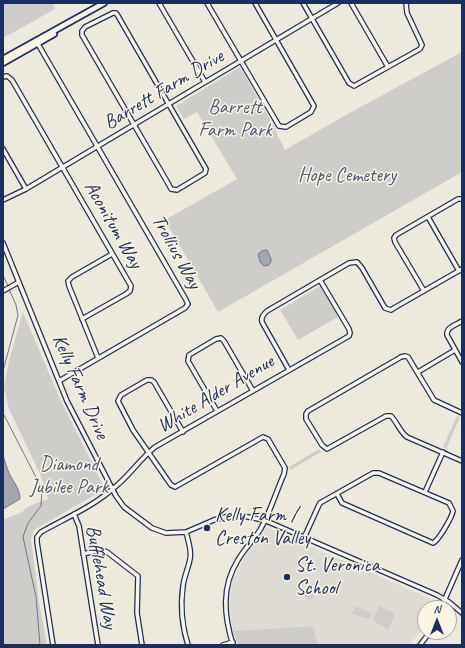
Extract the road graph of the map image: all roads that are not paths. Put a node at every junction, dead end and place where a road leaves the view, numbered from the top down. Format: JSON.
{"nodes":[{"id":1,"x":104,"y":3,"type":"edge"},
{"id":2,"x":159,"y":3,"type":"edge"},
{"id":3,"x":207,"y":3,"type":"edge"},
{"id":4,"x":255,"y":3,"type":"edge"},
{"id":5,"x":303,"y":3,"type":"edge"},
{"id":6,"x":338,"y":3,"type":"edge"},
{"id":7,"x":351,"y":3,"type":"edge"},
{"id":8,"x":406,"y":3,"type":"edge"},
{"id":9,"x":312,"y":19,"type":"junction"},
{"id":10,"x":66,"y":25,"type":"junction"},
{"id":11,"x":276,"y":40,"type":"junction"},
{"id":12,"x":38,"y":44,"type":"junction"},
{"id":13,"x":3,"y":59,"type":"edge"},
{"id":14,"x":241,"y":61,"type":"junction"},
{"id":15,"x":3,"y":63,"type":"edge"},
{"id":16,"x":388,"y":67,"type":"junction"},
{"id":17,"x":3,"y":77,"type":"edge"},
{"id":18,"x":205,"y":82,"type":"junction"},
{"id":19,"x":169,"y":104,"type":"junction"},
{"id":20,"x":134,"y":125,"type":"junction"},
{"id":21,"x":98,"y":146,"type":"junction"},
{"id":22,"x":3,"y":149,"type":"edge"},
{"id":23,"x":62,"y":168,"type":"junction"},
{"id":24,"x":26,"y":189,"type":"junction"},
{"id":25,"x":462,"y":199,"type":"edge"},
{"id":26,"x":3,"y":200,"type":"edge"},
{"id":27,"x":428,"y":217,"type":"junction"},
{"id":28,"x":3,"y":243,"type":"edge"},
{"id":29,"x":112,"y":254,"type":"junction"},
{"id":30,"x":461,"y":270,"type":"edge"},
{"id":31,"x":320,"y":280,"type":"junction"},
{"id":32,"x":19,"y":282,"type":"junction"},
{"id":33,"x":3,"y":291,"type":"edge"},
{"id":34,"x":424,"y":291,"type":"junction"},
{"id":35,"x":82,"y":319,"type":"junction"},
{"id":36,"x":462,"y":321,"type":"edge"},
{"id":37,"x":455,"y":350,"type":"junction"},
{"id":38,"x":98,"y":358,"type":"junction"},
{"id":39,"x":462,"y":362,"type":"edge"},
{"id":40,"x":289,"y":370,"type":"junction"},
{"id":41,"x":418,"y":372,"type":"junction"},
{"id":42,"x":59,"y":381,"type":"junction"},
{"id":43,"x":253,"y":391,"type":"junction"},
{"id":44,"x":217,"y":412,"type":"junction"},
{"id":45,"x":462,"y":413,"type":"edge"},
{"id":46,"x":183,"y":432,"type":"junction"},
{"id":47,"x":148,"y":452,"type":"junction"},
{"id":48,"x":443,"y":452,"type":"junction"},
{"id":49,"x":462,"y":461,"type":"edge"},
{"id":50,"x":112,"y":490,"type":"junction"},
{"id":51,"x":425,"y":492,"type":"junction"},
{"id":52,"x":337,"y":494,"type":"junction"},
{"id":53,"x":74,"y":514,"type":"junction"},
{"id":54,"x":264,"y":520,"type":"junction"},
{"id":55,"x":186,"y":532,"type":"junction"},
{"id":56,"x":304,"y":538,"type":"junction"},
{"id":57,"x":83,"y":554,"type":"junction"},
{"id":58,"x":462,"y":560,"type":"edge"},
{"id":59,"x":445,"y":599,"type":"junction"},
{"id":60,"x":462,"y":613,"type":"edge"},
{"id":61,"x":233,"y":644,"type":"edge"},
{"id":62,"x":53,"y":645,"type":"edge"},
{"id":63,"x":98,"y":645,"type":"edge"},
{"id":64,"x":142,"y":645,"type":"edge"},
{"id":65,"x":188,"y":645,"type":"edge"},
{"id":66,"x":223,"y":645,"type":"edge"}],
"edges":[{"from":1,"to":10,"type":"main road"},
{"from":2,"to":18,"type":"street"},
{"from":3,"to":14,"type":"street"},
{"from":4,"to":11,"type":"street"},
{"from":5,"to":9,"type":"street"},
{"from":6,"to":9,"type":"street","name":"Barrett Farm Drive"},
{"from":7,"to":16,"type":"street"},
{"from":8,"to":16,"type":"street"},
{"from":9,"to":11,"type":"street","name":"Barrett Farm Drive"},
{"from":9,"to":16,"type":"street"},
{"from":10,"to":12,"type":"main road"},
{"from":10,"to":13,"type":"main road"},
{"from":11,"to":14,"type":"street","name":"Barrett Farm Drive"},
{"from":11,"to":14,"type":"street"},
{"from":12,"to":15,"type":"main road"},
{"from":12,"to":21,"type":"street"},
{"from":14,"to":18,"type":"street","name":"Barrett Farm Drive"},
{"from":17,"to":23,"type":"street","name":"Aconitum Way"},
{"from":18,"to":19,"type":"street","name":"Barrett Farm Drive"},
{"from":19,"to":20,"type":"street","name":"Barrett Farm Drive"},
{"from":19,"to":20,"type":"street"},
{"from":19,"to":20,"type":"street"},
{"from":20,"to":21,"type":"street","name":"Barrett Farm Drive"},
{"from":21,"to":23,"type":"street","name":"Barrett Farm Drive"},
{"from":21,"to":38,"type":"street","name":"Trollius Way"},
{"from":22,"to":24,"type":"street"},
{"from":23,"to":24,"type":"street","name":"Barrett Farm Drive"},
{"from":23,"to":29,"type":"street","name":"Aconitum Way"},
{"from":24,"to":26,"type":"street","name":"Barrett Farm Drive"},
{"from":25,"to":27,"type":"street"},
{"from":27,"to":30,"type":"street"},
{"from":27,"to":34,"type":"street"},
{"from":28,"to":32,"type":"street","name":"Kelly Farm Drive"},
{"from":29,"to":35,"type":"street"},
{"from":29,"to":35,"type":"street","name":"Aconitum Way"},
{"from":30,"to":34,"type":"street","name":"White Alder Avenue"},
{"from":31,"to":34,"type":"street","name":"White Alder Avenue"},
{"from":31,"to":40,"type":"street","name":"White Alder Avenue"},
{"from":31,"to":40,"type":"street"},
{"from":32,"to":33,"type":"street"},
{"from":32,"to":42,"type":"street","name":"Kelly Farm Drive"},
{"from":35,"to":38,"type":"street"},
{"from":36,"to":37,"type":"street"},
{"from":37,"to":39,"type":"street"},
{"from":37,"to":41,"type":"street"},
{"from":38,"to":42,"type":"street","name":"Trollius Way"},
{"from":40,"to":43,"type":"street","name":"White Alder Avenue"},
{"from":41,"to":45,"type":"street"},
{"from":41,"to":48,"type":"street"},
{"from":42,"to":50,"type":"street","name":"Kelly Farm Drive"},
{"from":43,"to":44,"type":"street","name":"White Alder Avenue"},
{"from":43,"to":44,"type":"street"},
{"from":44,"to":46,"type":"street","name":"White Alder Avenue"},
{"from":46,"to":47,"type":"street","name":"White Alder Avenue"},
{"from":46,"to":47,"type":"street"},
{"from":47,"to":50,"type":"street","name":"White Alder Avenue"},
{"from":47,"to":54,"type":"street"},
{"from":48,"to":49,"type":"street"},
{"from":48,"to":51,"type":"street"},
{"from":50,"to":53,"type":"street","name":"White Alder Avenue"},
{"from":50,"to":55,"type":"street","name":"Kelly Farm Drive"},
{"from":51,"to":52,"type":"street"},
{"from":51,"to":52,"type":"street"},
{"from":52,"to":56,"type":"street"},
{"from":53,"to":57,"type":"street","name":"Bufflehead Way"},
{"from":53,"to":62,"type":"street","name":"White Alder Avenue"},
{"from":54,"to":55,"type":"street","name":"Kelly Farm Drive"},
{"from":54,"to":56,"type":"street","name":"Kelly Farm Drive"},
{"from":54,"to":61,"type":"street"},
{"from":55,"to":65,"type":"street"},
{"from":56,"to":59,"type":"street","name":"Kelly Farm Drive"},
{"from":57,"to":63,"type":"street","name":"Bufflehead Way"},
{"from":57,"to":64,"type":"street"},
{"from":58,"to":59,"type":"street"},
{"from":59,"to":60,"type":"street","name":"Kelly Farm Drive"},
{"from":61,"to":66,"type":"street"}]}
